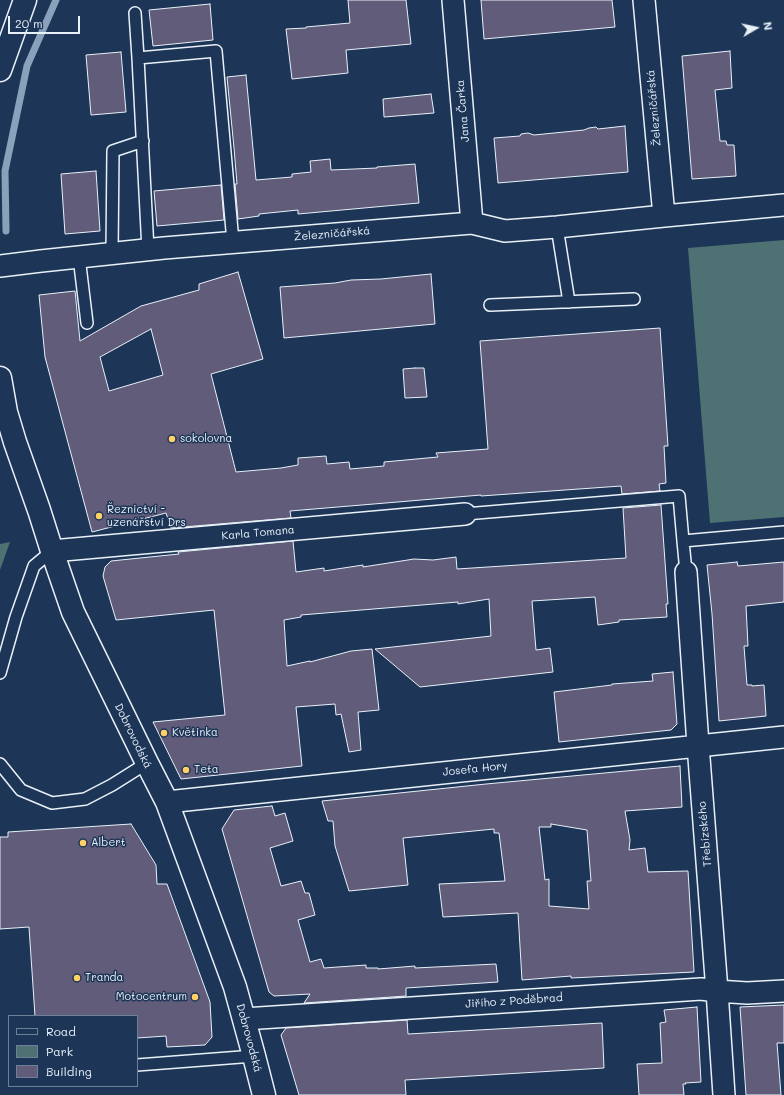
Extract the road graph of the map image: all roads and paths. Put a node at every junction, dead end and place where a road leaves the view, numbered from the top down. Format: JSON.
{"nodes":[{"id":1,"x":25,"y":0,"type":"edge"},
{"id":2,"x":453,"y":0,"type":"edge"},
{"id":3,"x":644,"y":0,"type":"edge"},
{"id":4,"x":135,"y":13,"type":"dead end"},
{"id":5,"x":138,"y":58,"type":"junction"},
{"id":6,"x":0,"y":69,"type":"edge"},
{"id":7,"x":142,"y":140,"type":"junction"},
{"id":8,"x":784,"y":205,"type":"edge"},
{"id":9,"x":664,"y":216,"type":"junction"},
{"id":10,"x":472,"y":223,"type":"junction"},
{"id":11,"x":557,"y":227,"type":"junction"},
{"id":12,"x":233,"y":242,"type":"junction"},
{"id":13,"x":148,"y":250,"type":"junction"},
{"id":14,"x":112,"y":253,"type":"junction"},
{"id":15,"x":79,"y":257,"type":"junction"},
{"id":16,"x":0,"y":266,"type":"edge"},
{"id":17,"x":634,"y":299,"type":"dead end"},
{"id":18,"x":569,"y":302,"type":"junction"},
{"id":19,"x":490,"y":306,"type":"dead end"},
{"id":20,"x":87,"y":323,"type":"dead end"},
{"id":21,"x":0,"y":378,"type":"edge"},
{"id":22,"x":8,"y":443,"type":"edge"},
{"id":23,"x":465,"y":514,"type":"joint"},
{"id":24,"x":784,"y":532,"type":"edge"},
{"id":25,"x":683,"y":541,"type":"junction"},
{"id":26,"x":52,"y":551,"type":"junction"},
{"id":27,"x":686,"y":572,"type":"joint"},
{"id":28,"x":0,"y":673,"type":"edge"},
{"id":29,"x":784,"y":737,"type":"edge"},
{"id":30,"x":698,"y":746,"type":"junction"},
{"id":31,"x":147,"y":763,"type":"junction"},
{"id":32,"x":0,"y":764,"type":"edge"},
{"id":33,"x":167,"y":802,"type":"junction"},
{"id":34,"x":717,"y":991,"type":"junction"},
{"id":35,"x":784,"y":991,"type":"edge"},
{"id":36,"x":244,"y":1019,"type":"junction"},
{"id":37,"x":254,"y":1056,"type":"junction"},
{"id":38,"x":138,"y":1065,"type":"edge"},
{"id":39,"x":264,"y":1095,"type":"edge"},
{"id":40,"x":724,"y":1095,"type":"edge"}],
"edges":[{"from":1,"to":6,"type":"street"},
{"from":2,"to":10,"type":"street","name":"Jana Čarka"},
{"from":3,"to":9,"type":"street","name":"Železničářská"},
{"from":4,"to":5,"type":"lane"},
{"from":5,"to":7,"type":"lane"},
{"from":5,"to":12,"type":"lane"},
{"from":7,"to":13,"type":"lane"},
{"from":7,"to":14,"type":"lane"},
{"from":8,"to":9,"type":"street","name":"Železničářská"},
{"from":9,"to":11,"type":"street","name":"Železničářská"},
{"from":10,"to":11,"type":"street","name":"Železničářská"},
{"from":10,"to":12,"type":"street","name":"Železničářská"},
{"from":11,"to":18,"type":"lane"},
{"from":12,"to":13,"type":"street","name":"Železničářská"},
{"from":13,"to":14,"type":"street","name":"Železničářská"},
{"from":14,"to":15,"type":"street","name":"Železničářská"},
{"from":15,"to":16,"type":"street","name":"Železničářská"},
{"from":15,"to":20,"type":"lane"},
{"from":17,"to":18,"type":"lane"},
{"from":18,"to":19,"type":"lane"},
{"from":21,"to":22,"type":"street","name":"Dobrovodská"},
{"from":22,"to":26,"type":"street","name":"Dobrovodská"},
{"from":23,"to":25,"type":"lane"},
{"from":23,"to":26,"type":"street","name":"Karla Tomana"},
{"from":24,"to":25,"type":"lane"},
{"from":25,"to":27,"type":"lane"},
{"from":26,"to":28,"type":"lane"},
{"from":26,"to":31,"type":"street","name":"Dobrovodská"},
{"from":27,"to":30,"type":"street","name":"Třebízského"},
{"from":29,"to":30,"type":"street","name":"Josefa Hory"},
{"from":30,"to":33,"type":"street","name":"Josefa Hory"},
{"from":30,"to":34,"type":"street","name":"Třebízského"},
{"from":31,"to":32,"type":"lane"},
{"from":31,"to":33,"type":"street","name":"Dobrovodská"},
{"from":33,"to":36,"type":"street","name":"Dobrovodská"},
{"from":34,"to":35,"type":"street","name":"Jiřího z Poděbrad"},
{"from":34,"to":36,"type":"street","name":"Jiřího z Poděbrad"},
{"from":34,"to":40,"type":"street","name":"Třebízského"},
{"from":36,"to":37,"type":"street","name":"Dobrovodská"},
{"from":37,"to":38,"type":"lane"},
{"from":37,"to":39,"type":"street","name":"Dobrovodská"}]}
